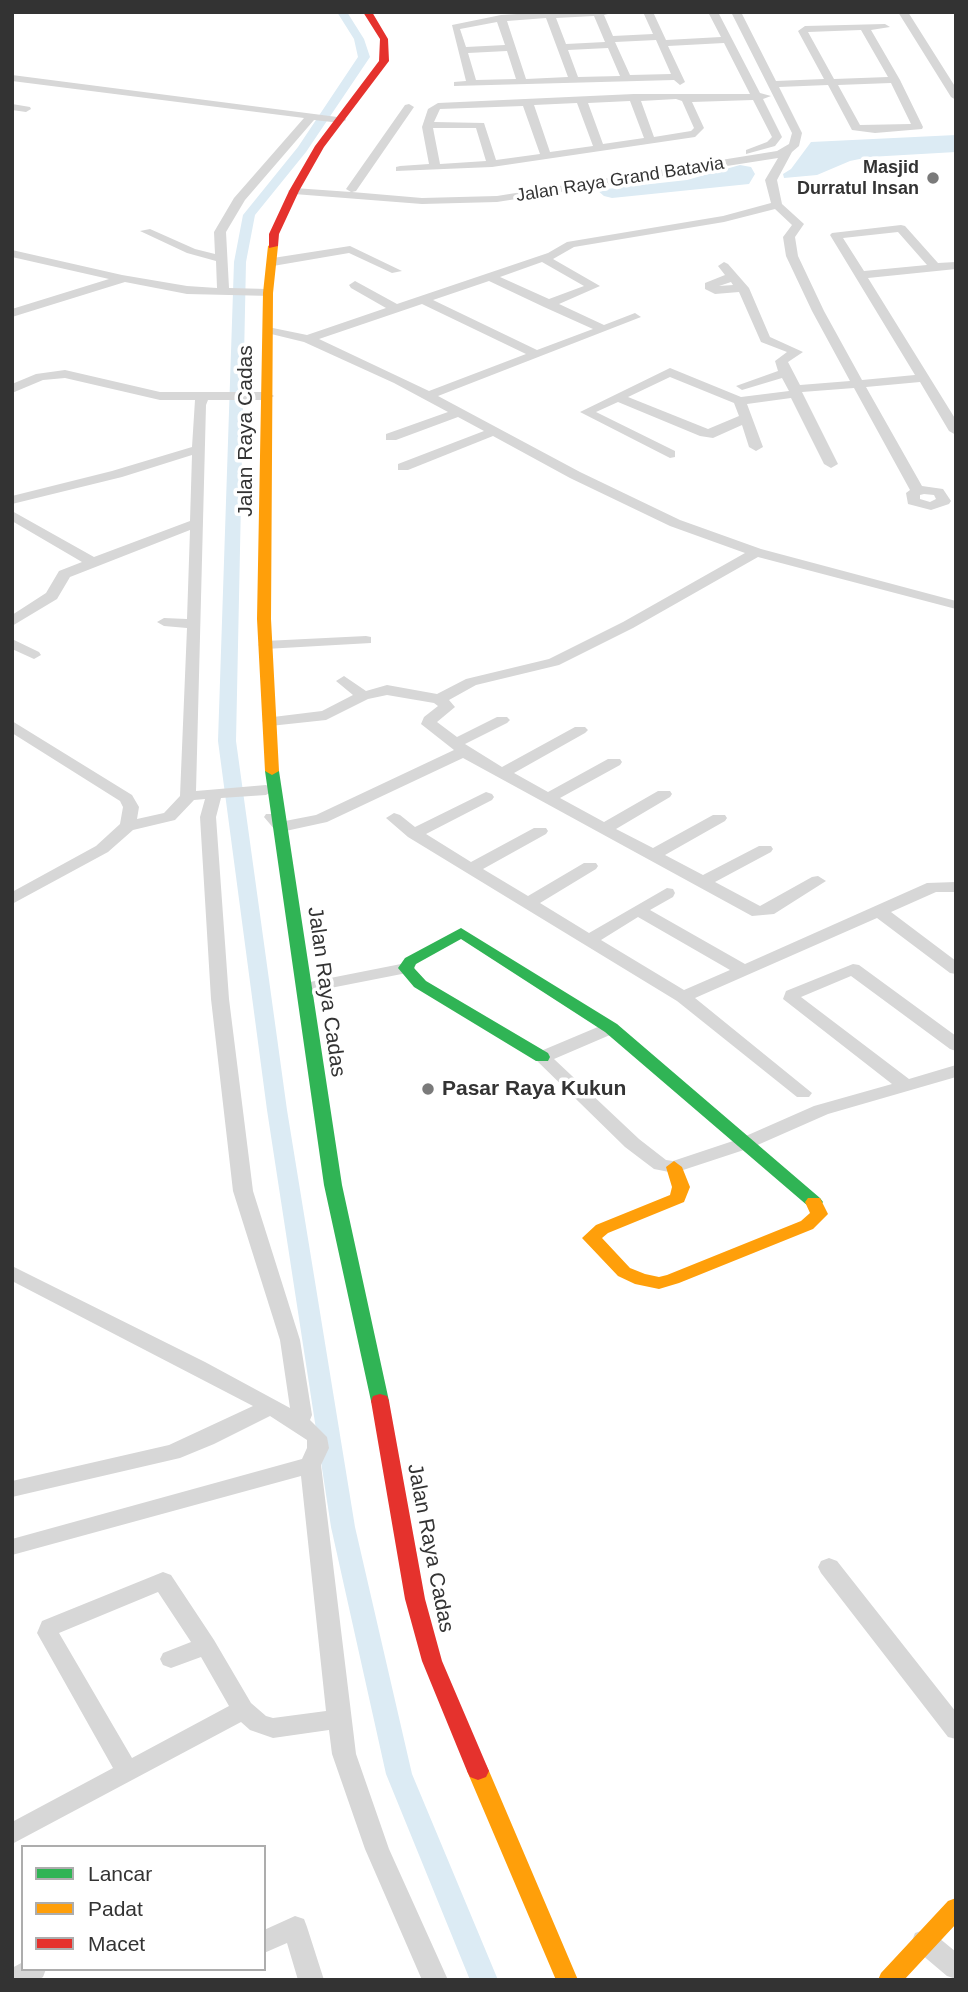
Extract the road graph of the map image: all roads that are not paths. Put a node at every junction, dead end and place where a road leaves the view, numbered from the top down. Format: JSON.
{"nodes":[{"id":1,"x":368,"y":12,"type":"edge"},
{"id":2,"x":611,"y":12,"type":"edge"},
{"id":3,"x":648,"y":12,"type":"edge"},
{"id":4,"x":713,"y":12,"type":"edge"},
{"id":5,"x":736,"y":12,"type":"edge"},
{"id":6,"x":903,"y":12,"type":"edge"},
{"id":7,"x":598,"y":13,"type":"edge"},
{"id":8,"x":550,"y":15,"type":"junction"},
{"id":9,"x":500,"y":18,"type":"junction"},
{"id":10,"x":850,"y":27,"type":"junction"},
{"id":11,"x":863,"y":27,"type":"junction"},
{"id":12,"x":885,"y":27,"type":"dead end"},
{"id":13,"x":856,"y":38,"type":"dead end"},
{"id":14,"x":726,"y":40,"type":"junction"},
{"id":15,"x":662,"y":43,"type":"junction"},
{"id":16,"x":612,"y":45,"type":"junction"},
{"id":17,"x":562,"y":47,"type":"junction"},
{"id":18,"x":511,"y":48,"type":"junction"},
{"id":19,"x":462,"y":50,"type":"junction"},
{"id":20,"x":869,"y":59,"type":"dead end"},
{"id":21,"x":956,"y":74,"type":"edge"},
{"id":22,"x":941,"y":75,"type":"junction"},
{"id":23,"x":12,"y":78,"type":"edge"},
{"id":24,"x":625,"y":79,"type":"junction"},
{"id":25,"x":574,"y":80,"type":"junction"},
{"id":26,"x":881,"y":80,"type":"junction"},
{"id":27,"x":895,"y":80,"type":"junction"},
{"id":28,"x":522,"y":82,"type":"junction"},
{"id":29,"x":831,"y":82,"type":"junction"},
{"id":30,"x":472,"y":83,"type":"junction"},
{"id":31,"x":458,"y":84,"type":"dead end"},
{"id":32,"x":776,"y":90,"type":"junction"},
{"id":33,"x":756,"y":96,"type":"junction"},
{"id":34,"x":634,"y":97,"type":"junction"},
{"id":35,"x":956,"y":97,"type":"edge"},
{"id":36,"x":581,"y":99,"type":"junction"},
{"id":37,"x":527,"y":101,"type":"junction"},
{"id":38,"x":687,"y":103,"type":"junction"},
{"id":39,"x":12,"y":107,"type":"edge"},
{"id":40,"x":409,"y":107,"type":"dead end"},
{"id":41,"x":26,"y":109,"type":"dead end"},
{"id":42,"x":638,"y":109,"type":"junction"},
{"id":43,"x":316,"y":117,"type":"junction"},
{"id":44,"x":339,"y":120,"type":"junction"},
{"id":45,"x":428,"y":125,"type":"junction"},
{"id":46,"x":909,"y":129,"type":"junction"},
{"id":47,"x":650,"y":141,"type":"junction"},
{"id":48,"x":599,"y":148,"type":"junction"},
{"id":49,"x":787,"y":150,"type":"junction"},
{"id":50,"x":546,"y":156,"type":"junction"},
{"id":51,"x":735,"y":159,"type":"junction"},
{"id":52,"x":492,"y":164,"type":"junction"},
{"id":53,"x":435,"y":167,"type":"junction"},
{"id":54,"x":400,"y":169,"type":"dead end"},
{"id":55,"x":296,"y":188,"type":"junction"},
{"id":56,"x":352,"y":189,"type":"junction"},
{"id":57,"x":777,"y":205,"type":"junction"},
{"id":58,"x":146,"y":231,"type":"dead end"},
{"id":59,"x":12,"y":253,"type":"edge"},
{"id":60,"x":219,"y":258,"type":"junction"},
{"id":61,"x":542,"y":258,"type":"junction"},
{"id":62,"x":273,"y":262,"type":"junction"},
{"id":63,"x":956,"y":265,"type":"edge"},
{"id":64,"x":935,"y":267,"type":"junction"},
{"id":65,"x":396,"y":271,"type":"dead end"},
{"id":66,"x":861,"y":275,"type":"junction"},
{"id":67,"x":491,"y":276,"type":"junction"},
{"id":68,"x":124,"y":278,"type":"junction"},
{"id":69,"x":355,"y":285,"type":"dead end"},
{"id":70,"x":743,"y":288,"type":"junction"},
{"id":71,"x":225,"y":293,"type":"junction"},
{"id":72,"x":260,"y":293,"type":"junction"},
{"id":73,"x":423,"y":300,"type":"junction"},
{"id":74,"x":548,"y":304,"type":"junction"},
{"id":75,"x":397,"y":309,"type":"junction"},
{"id":76,"x":12,"y":313,"type":"edge"},
{"id":77,"x":635,"y":317,"type":"dead end"},
{"id":78,"x":267,"y":329,"type":"junction"},
{"id":79,"x":604,"y":329,"type":"junction"},
{"id":80,"x":308,"y":339,"type":"junction"},
{"id":81,"x":535,"y":354,"type":"junction"},
{"id":82,"x":785,"y":373,"type":"junction"},
{"id":83,"x":924,"y":378,"type":"junction"},
{"id":84,"x":858,"y":384,"type":"junction"},
{"id":85,"x":742,"y":386,"type":"dead end"},
{"id":86,"x":12,"y":389,"type":"edge"},
{"id":87,"x":631,"y":390,"type":"junction"},
{"id":88,"x":795,"y":392,"type":"junction"},
{"id":89,"x":210,"y":396,"type":"junction"},
{"id":90,"x":268,"y":396,"type":"junction"},
{"id":91,"x":428,"y":397,"type":"junction"},
{"id":92,"x":618,"y":397,"type":"junction"},
{"id":93,"x":740,"y":401,"type":"junction"},
{"id":94,"x":457,"y":413,"type":"junction"},
{"id":95,"x":744,"y":419,"type":"junction"},
{"id":96,"x":721,"y":430,"type":"junction"},
{"id":97,"x":956,"y":431,"type":"edge"},
{"id":98,"x":494,"y":432,"type":"junction"},
{"id":99,"x":391,"y":437,"type":"dead end"},
{"id":100,"x":756,"y":447,"type":"dead end"},
{"id":101,"x":199,"y":449,"type":"junction"},
{"id":102,"x":670,"y":454,"type":"dead end"},
{"id":103,"x":831,"y":464,"type":"dead end"},
{"id":104,"x":403,"y":467,"type":"dead end"},
{"id":105,"x":12,"y":500,"type":"edge"},
{"id":106,"x":950,"y":501,"type":"edge"},
{"id":107,"x":12,"y":515,"type":"edge"},
{"id":108,"x":196,"y":523,"type":"junction"},
{"id":109,"x":756,"y":552,"type":"junction"},
{"id":110,"x":94,"y":563,"type":"junction"},
{"id":111,"x":956,"y":606,"type":"edge"},
{"id":112,"x":164,"y":621,"type":"dead end"},
{"id":113,"x":12,"y":622,"type":"edge"},
{"id":114,"x":194,"y":624,"type":"junction"},
{"id":115,"x":366,"y":639,"type":"dead end"},
{"id":116,"x":12,"y":643,"type":"edge"},
{"id":117,"x":265,"y":645,"type":"junction"},
{"id":118,"x":34,"y":655,"type":"dead end"},
{"id":119,"x":344,"y":681,"type":"dead end"},
{"id":120,"x":363,"y":696,"type":"junction"},
{"id":121,"x":439,"y":699,"type":"junction"},
{"id":122,"x":502,"y":720,"type":"dead end"},
{"id":123,"x":270,"y":721,"type":"junction"},
{"id":124,"x":12,"y":726,"type":"edge"},
{"id":125,"x":580,"y":730,"type":"dead end"},
{"id":126,"x":271,"y":745,"type":"junction"},
{"id":127,"x":460,"y":748,"type":"junction"},
{"id":128,"x":614,"y":762,"type":"dead end"},
{"id":129,"x":504,"y":772,"type":"junction"},
{"id":130,"x":266,"y":790,"type":"junction"},
{"id":131,"x":222,"y":793,"type":"junction"},
{"id":132,"x":664,"y":794,"type":"dead end"},
{"id":133,"x":188,"y":796,"type":"junction"},
{"id":134,"x":486,"y":797,"type":"dead end"},
{"id":135,"x":550,"y":797,"type":"junction"},
{"id":136,"x":394,"y":818,"type":"dead end"},
{"id":137,"x":719,"y":818,"type":"dead end"},
{"id":138,"x":128,"y":826,"type":"junction"},
{"id":139,"x":281,"y":827,"type":"junction"},
{"id":140,"x":606,"y":828,"type":"junction"},
{"id":141,"x":540,"y":831,"type":"dead end"},
{"id":142,"x":414,"y":834,"type":"junction"},
{"id":143,"x":765,"y":849,"type":"dead end"},
{"id":144,"x":653,"y":855,"type":"junction"},
{"id":145,"x":590,"y":866,"type":"dead end"},
{"id":146,"x":470,"y":869,"type":"junction"},
{"id":147,"x":818,"y":881,"type":"dead end"},
{"id":148,"x":703,"y":882,"type":"junction"},
{"id":149,"x":956,"y":887,"type":"edge"},
{"id":150,"x":667,"y":893,"type":"dead end"},
{"id":151,"x":12,"y":899,"type":"edge"},
{"id":152,"x":528,"y":903,"type":"junction"},
{"id":153,"x":638,"y":910,"type":"junction"},
{"id":154,"x":879,"y":911,"type":"junction"},
{"id":155,"x":590,"y":939,"type":"junction"},
{"id":156,"x":405,"y":968,"type":"junction"},
{"id":157,"x":956,"y":969,"type":"edge"},
{"id":158,"x":744,"y":971,"type":"junction"},
{"id":159,"x":305,"y":988,"type":"junction"},
{"id":160,"x":683,"y":997,"type":"junction"},
{"id":161,"x":611,"y":1028,"type":"junction"},
{"id":162,"x":956,"y":1045,"type":"edge"},
{"id":163,"x":542,"y":1057,"type":"junction"},
{"id":164,"x":956,"y":1071,"type":"edge"},
{"id":165,"x":904,"y":1084,"type":"junction"},
{"id":166,"x":803,"y":1093,"type":"dead end"},
{"id":167,"x":746,"y":1143,"type":"junction"},
{"id":168,"x":674,"y":1167,"type":"junction"},
{"id":169,"x":12,"y":1273,"type":"edge"},
{"id":170,"x":270,"y":1407,"type":"junction"},
{"id":171,"x":307,"y":1428,"type":"junction"},
{"id":172,"x":310,"y":1465,"type":"junction"},
{"id":173,"x":12,"y":1489,"type":"edge"},
{"id":174,"x":12,"y":1547,"type":"edge"},
{"id":175,"x":829,"y":1567,"type":"dead end"},
{"id":176,"x":206,"y":1646,"type":"junction"},
{"id":177,"x":171,"y":1659,"type":"dead end"},
{"id":178,"x":243,"y":1710,"type":"junction"},
{"id":179,"x":339,"y":1719,"type":"junction"},
{"id":180,"x":956,"y":1730,"type":"edge"},
{"id":181,"x":128,"y":1772,"type":"junction"},
{"id":182,"x":12,"y":1834,"type":"edge"},
{"id":183,"x":956,"y":1908,"type":"edge"},
{"id":184,"x":266,"y":1941,"type":"edge"},
{"id":185,"x":924,"y":1941,"type":"junction"},
{"id":186,"x":956,"y":1968,"type":"edge"},
{"id":187,"x":31,"y":1971,"type":"edge"},
{"id":188,"x":15,"y":1980,"type":"edge"},
{"id":189,"x":311,"y":1980,"type":"edge"},
{"id":190,"x":435,"y":1980,"type":"edge"},
{"id":191,"x":566,"y":1980,"type":"edge"},
{"id":192,"x":889,"y":1980,"type":"edge"}],
"edges":[{"from":1,"to":44,"type":"street","name":"Jalan Raya Cadas"},
{"from":2,"to":7,"type":"street"},
{"from":3,"to":15,"type":"street"},
{"from":4,"to":14,"type":"street","name":"Jalan Raya Grand Batavia"},
{"from":5,"to":32,"type":"street"},
{"from":6,"to":22,"type":"street"},
{"from":7,"to":8,"type":"street"},
{"from":7,"to":16,"type":"street"},
{"from":8,"to":9,"type":"street"},
{"from":8,"to":17,"type":"street"},
{"from":9,"to":18,"type":"street"},
{"from":9,"to":19,"type":"street"},
{"from":10,"to":11,"type":"street"},
{"from":10,"to":13,"type":"street"},
{"from":10,"to":29,"type":"street"},
{"from":11,"to":12,"type":"street"},
{"from":11,"to":27,"type":"street"},
{"from":14,"to":15,"type":"street"},
{"from":14,"to":33,"type":"street","name":"Jalan Raya Grand Batavia"},
{"from":15,"to":16,"type":"street"},
{"from":15,"to":24,"type":"street"},
{"from":16,"to":17,"type":"street"},
{"from":16,"to":24,"type":"street"},
{"from":17,"to":25,"type":"street"},
{"from":18,"to":19,"type":"street"},
{"from":18,"to":28,"type":"street"},
{"from":19,"to":30,"type":"street"},
{"from":20,"to":26,"type":"street"},
{"from":21,"to":22,"type":"street"},
{"from":22,"to":35,"type":"street"},
{"from":23,"to":43,"type":"street"},
{"from":24,"to":25,"type":"street"},
{"from":25,"to":28,"type":"street"},
{"from":26,"to":27,"type":"street"},
{"from":26,"to":29,"type":"street"},
{"from":26,"to":46,"type":"street"},
{"from":27,"to":46,"type":"street"},
{"from":28,"to":30,"type":"street"},
{"from":29,"to":32,"type":"street"},
{"from":29,"to":46,"type":"street"},
{"from":30,"to":31,"type":"street"},
{"from":32,"to":33,"type":"street"},
{"from":32,"to":49,"type":"street"},
{"from":33,"to":38,"type":"street"},
{"from":33,"to":51,"type":"street","name":"Jalan Raya Grand Batavia"},
{"from":34,"to":36,"type":"street"},
{"from":34,"to":38,"type":"street"},
{"from":34,"to":42,"type":"street"},
{"from":36,"to":37,"type":"street"},
{"from":36,"to":48,"type":"street"},
{"from":37,"to":45,"type":"street"},
{"from":37,"to":50,"type":"street"},
{"from":38,"to":42,"type":"street"},
{"from":38,"to":47,"type":"street"},
{"from":39,"to":41,"type":"street"},
{"from":40,"to":56,"type":"street"},
{"from":42,"to":47,"type":"street"},
{"from":43,"to":44,"type":"street"},
{"from":43,"to":60,"type":"street"},
{"from":44,"to":55,"type":"street","name":"Jalan Raya Cadas"},
{"from":45,"to":52,"type":"street"},
{"from":45,"to":53,"type":"street"},
{"from":47,"to":48,"type":"street"},
{"from":48,"to":50,"type":"street"},
{"from":49,"to":51,"type":"street","name":"Jalan Raya Grand Batavia"},
{"from":49,"to":57,"type":"street"},
{"from":50,"to":52,"type":"street"},
{"from":51,"to":55,"type":"street","name":"Jalan Raya Grand Batavia"},
{"from":51,"to":56,"type":"street","name":"Jalan Raya Grand Batavia"},
{"from":52,"to":53,"type":"street"},
{"from":53,"to":54,"type":"street"},
{"from":55,"to":56,"type":"street","name":"Jalan Raya Grand Batavia"},
{"from":55,"to":62,"type":"street","name":"Jalan Raya Cadas"},
{"from":57,"to":61,"type":"street"},
{"from":57,"to":84,"type":"street"},
{"from":58,"to":60,"type":"street"},
{"from":59,"to":68,"type":"street"},
{"from":60,"to":71,"type":"street"},
{"from":61,"to":67,"type":"street"},
{"from":61,"to":74,"type":"street"},
{"from":62,"to":65,"type":"street"},
{"from":62,"to":72,"type":"street","name":"Jalan Raya Cadas"},
{"from":63,"to":64,"type":"street"},
{"from":64,"to":66,"type":"street"},
{"from":64,"to":66,"type":"street"},
{"from":66,"to":83,"type":"street"},
{"from":67,"to":73,"type":"street"},
{"from":67,"to":74,"type":"street"},
{"from":68,"to":71,"type":"street"},
{"from":68,"to":76,"type":"street"},
{"from":69,"to":75,"type":"street"},
{"from":70,"to":70,"type":"street"},
{"from":70,"to":82,"type":"street"},
{"from":71,"to":72,"type":"street"},
{"from":72,"to":78,"type":"street","name":"Jalan Raya Cadas"},
{"from":73,"to":75,"type":"street"},
{"from":73,"to":81,"type":"street"},
{"from":74,"to":79,"type":"street"},
{"from":75,"to":80,"type":"street"},
{"from":77,"to":79,"type":"street"},
{"from":78,"to":80,"type":"street"},
{"from":78,"to":90,"type":"street","name":"Jalan Raya Cadas"},
{"from":79,"to":81,"type":"street"},
{"from":80,"to":91,"type":"street"},
{"from":81,"to":91,"type":"street"},
{"from":82,"to":85,"type":"street"},
{"from":82,"to":88,"type":"street"},
{"from":83,"to":84,"type":"street"},
{"from":83,"to":97,"type":"street"},
{"from":84,"to":88,"type":"street"},
{"from":84,"to":106,"type":"street"},
{"from":86,"to":89,"type":"street"},
{"from":87,"to":92,"type":"street"},
{"from":87,"to":93,"type":"street"},
{"from":87,"to":96,"type":"street"},
{"from":88,"to":93,"type":"street"},
{"from":88,"to":103,"type":"street"},
{"from":89,"to":90,"type":"street"},
{"from":89,"to":101,"type":"street"},
{"from":90,"to":117,"type":"street","name":"Jalan Raya Cadas"},
{"from":91,"to":94,"type":"street"},
{"from":92,"to":96,"type":"street"},
{"from":92,"to":102,"type":"street"},
{"from":93,"to":95,"type":"street"},
{"from":94,"to":98,"type":"street"},
{"from":94,"to":99,"type":"street"},
{"from":95,"to":96,"type":"street"},
{"from":95,"to":100,"type":"street"},
{"from":98,"to":104,"type":"street"},
{"from":98,"to":109,"type":"street"},
{"from":101,"to":105,"type":"street"},
{"from":101,"to":108,"type":"street"},
{"from":107,"to":110,"type":"street"},
{"from":108,"to":110,"type":"street"},
{"from":108,"to":114,"type":"street"},
{"from":109,"to":111,"type":"street"},
{"from":109,"to":121,"type":"street"},
{"from":110,"to":113,"type":"street"},
{"from":112,"to":114,"type":"street"},
{"from":114,"to":133,"type":"street"},
{"from":115,"to":117,"type":"street"},
{"from":116,"to":118,"type":"street"},
{"from":117,"to":123,"type":"street","name":"Jalan Raya Cadas"},
{"from":119,"to":120,"type":"street"},
{"from":120,"to":121,"type":"street"},
{"from":120,"to":123,"type":"street"},
{"from":121,"to":127,"type":"street"},
{"from":122,"to":127,"type":"street"},
{"from":123,"to":126,"type":"street","name":"Jalan Raya Cadas"},
{"from":124,"to":138,"type":"street"},
{"from":125,"to":129,"type":"street"},
{"from":126,"to":130,"type":"street"},
{"from":126,"to":139,"type":"street","name":"Jalan Raya Cadas"},
{"from":127,"to":129,"type":"street"},
{"from":127,"to":139,"type":"street"},
{"from":128,"to":135,"type":"street"},
{"from":129,"to":135,"type":"street"},
{"from":130,"to":131,"type":"street"},
{"from":130,"to":139,"type":"street"},
{"from":131,"to":133,"type":"street"},
{"from":131,"to":171,"type":"street"},
{"from":132,"to":140,"type":"street"},
{"from":133,"to":138,"type":"street"},
{"from":134,"to":142,"type":"street"},
{"from":135,"to":140,"type":"street"},
{"from":136,"to":142,"type":"street"},
{"from":137,"to":144,"type":"street"},
{"from":138,"to":151,"type":"street"},
{"from":139,"to":159,"type":"street","name":"Jalan Raya Cadas"},
{"from":140,"to":144,"type":"street"},
{"from":141,"to":146,"type":"street"},
{"from":142,"to":146,"type":"street"},
{"from":143,"to":148,"type":"street"},
{"from":144,"to":148,"type":"street"},
{"from":145,"to":152,"type":"street"},
{"from":146,"to":152,"type":"street"},
{"from":147,"to":148,"type":"street"},
{"from":149,"to":154,"type":"street"},
{"from":150,"to":153,"type":"street"},
{"from":152,"to":155,"type":"street"},
{"from":153,"to":155,"type":"street"},
{"from":153,"to":158,"type":"street"},
{"from":154,"to":157,"type":"street"},
{"from":154,"to":158,"type":"street"},
{"from":155,"to":160,"type":"street"},
{"from":156,"to":159,"type":"street"},
{"from":156,"to":161,"type":"street"},
{"from":156,"to":163,"type":"street"},
{"from":158,"to":160,"type":"street"},
{"from":159,"to":191,"type":"street","name":"Jalan Raya Cadas"},
{"from":160,"to":166,"type":"street"},
{"from":161,"to":163,"type":"street"},
{"from":161,"to":167,"type":"street"},
{"from":162,"to":165,"type":"street"},
{"from":163,"to":168,"type":"street"},
{"from":164,"to":165,"type":"street"},
{"from":165,"to":167,"type":"street"},
{"from":167,"to":168,"type":"street"},
{"from":167,"to":168,"type":"street"},
{"from":169,"to":170,"type":"street"},
{"from":170,"to":171,"type":"street"},
{"from":170,"to":173,"type":"street"},
{"from":171,"to":172,"type":"street"},
{"from":172,"to":174,"type":"street"},
{"from":172,"to":179,"type":"street"},
{"from":175,"to":180,"type":"street"},
{"from":176,"to":177,"type":"street"},
{"from":176,"to":178,"type":"street"},
{"from":176,"to":181,"type":"street"},
{"from":178,"to":179,"type":"street"},
{"from":178,"to":181,"type":"street"},
{"from":179,"to":190,"type":"street"},
{"from":181,"to":182,"type":"street"},
{"from":183,"to":185,"type":"street"},
{"from":184,"to":189,"type":"street"},
{"from":185,"to":186,"type":"street"},
{"from":185,"to":192,"type":"street"},
{"from":187,"to":188,"type":"street"}]}
